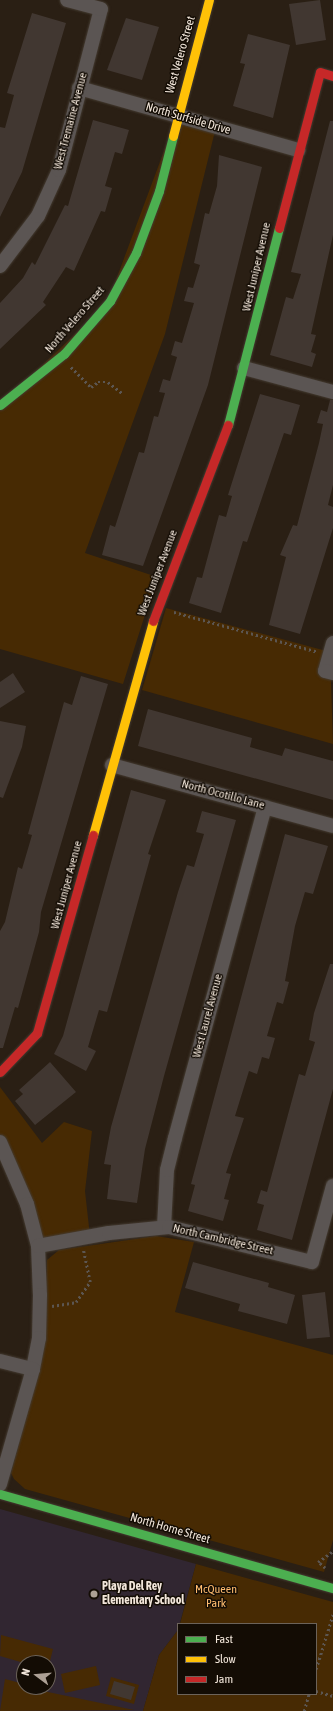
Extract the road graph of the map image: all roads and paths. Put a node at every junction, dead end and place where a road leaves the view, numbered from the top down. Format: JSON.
{"nodes":[{"id":1,"x":67,"y":0,"type":"edge"},
{"id":2,"x":209,"y":0,"type":"edge"},
{"id":3,"x":333,"y":76,"type":"edge"},
{"id":4,"x":79,"y":88,"type":"junction"},
{"id":5,"x":177,"y":116,"type":"junction"},
{"id":6,"x":298,"y":150,"type":"junction"},
{"id":7,"x":0,"y":266,"type":"edge"},
{"id":8,"x":61,"y":357,"type":"junction"},
{"id":9,"x":244,"y":368,"type":"junction"},
{"id":10,"x":333,"y":392,"type":"edge"},
{"id":11,"x":122,"y":393,"type":"dead end"},
{"id":12,"x":0,"y":405,"type":"edge"},
{"id":13,"x":168,"y":611,"type":"dead end"},
{"id":14,"x":331,"y":649,"type":"edge"},
{"id":15,"x":329,"y":672,"type":"edge"},
{"id":16,"x":112,"y":765,"type":"junction"},
{"id":17,"x":265,"y":807,"type":"junction"},
{"id":18,"x":333,"y":826,"type":"edge"},
{"id":19,"x":0,"y":1072,"type":"edge"},
{"id":20,"x":0,"y":1142,"type":"edge"},
{"id":21,"x":333,"y":1186,"type":"edge"},
{"id":22,"x":164,"y":1227,"type":"junction"},
{"id":23,"x":81,"y":1238,"type":"junction"},
{"id":24,"x":38,"y":1246,"type":"junction"},
{"id":25,"x":40,"y":1307,"type":"junction"},
{"id":26,"x":0,"y":1361,"type":"edge"},
{"id":27,"x":33,"y":1369,"type":"junction"},
{"id":28,"x":0,"y":1484,"type":"edge"},
{"id":29,"x":0,"y":1494,"type":"edge"},
{"id":30,"x":333,"y":1588,"type":"edge"},
{"id":31,"x":333,"y":1614,"type":"edge"},
{"id":32,"x":317,"y":1667,"type":"edge"},
{"id":33,"x":317,"y":1690,"type":"edge"},
{"id":34,"x":309,"y":1695,"type":"edge"},
{"id":35,"x":333,"y":1696,"type":"edge"},
{"id":36,"x":304,"y":1711,"type":"edge"}],
"edges":[{"from":1,"to":4,"type":"street","name":"West Tremaine Avenue"},
{"from":2,"to":5,"type":"street","name":"West Velero Street"},
{"from":3,"to":6,"type":"street","name":"West Juniper Avenue"},
{"from":4,"to":5,"type":"street","name":"North Surfside Drive"},
{"from":4,"to":7,"type":"street","name":"West Tremaine Avenue"},
{"from":5,"to":6,"type":"street","name":"North Surfside Drive"},
{"from":5,"to":8,"type":"street","name":"North Velero Street"},
{"from":6,"to":9,"type":"street","name":"West Juniper Avenue"},
{"from":8,"to":11,"type":"path"},
{"from":8,"to":12,"type":"street","name":"North Velero Street"},
{"from":9,"to":10,"type":"street"},
{"from":9,"to":16,"type":"street","name":"West Juniper Avenue"},
{"from":13,"to":14,"type":"path"},
{"from":14,"to":15,"type":"street"},
{"from":16,"to":17,"type":"street","name":"North Ocotillo Lane"},
{"from":16,"to":19,"type":"street","name":"West Juniper Avenue"},
{"from":17,"to":18,"type":"street","name":"North Ocotillo Lane"},
{"from":17,"to":22,"type":"street","name":"West Laurel Avenue"},
{"from":20,"to":24,"type":"street"},
{"from":21,"to":22,"type":"street","name":"North Cambridge Street"},
{"from":22,"to":23,"type":"street","name":"North Cambridge Street"},
{"from":23,"to":24,"type":"street","name":"North Cambridge Street"},
{"from":23,"to":25,"type":"path"},
{"from":24,"to":25,"type":"street"},
{"from":25,"to":27,"type":"street"},
{"from":26,"to":27,"type":"street"},
{"from":27,"to":28,"type":"street"},
{"from":29,"to":30,"type":"street","name":"North Horne Street"},
{"from":31,"to":32,"type":"path"},
{"from":33,"to":35,"type":"path"},
{"from":34,"to":36,"type":"path"}]}
